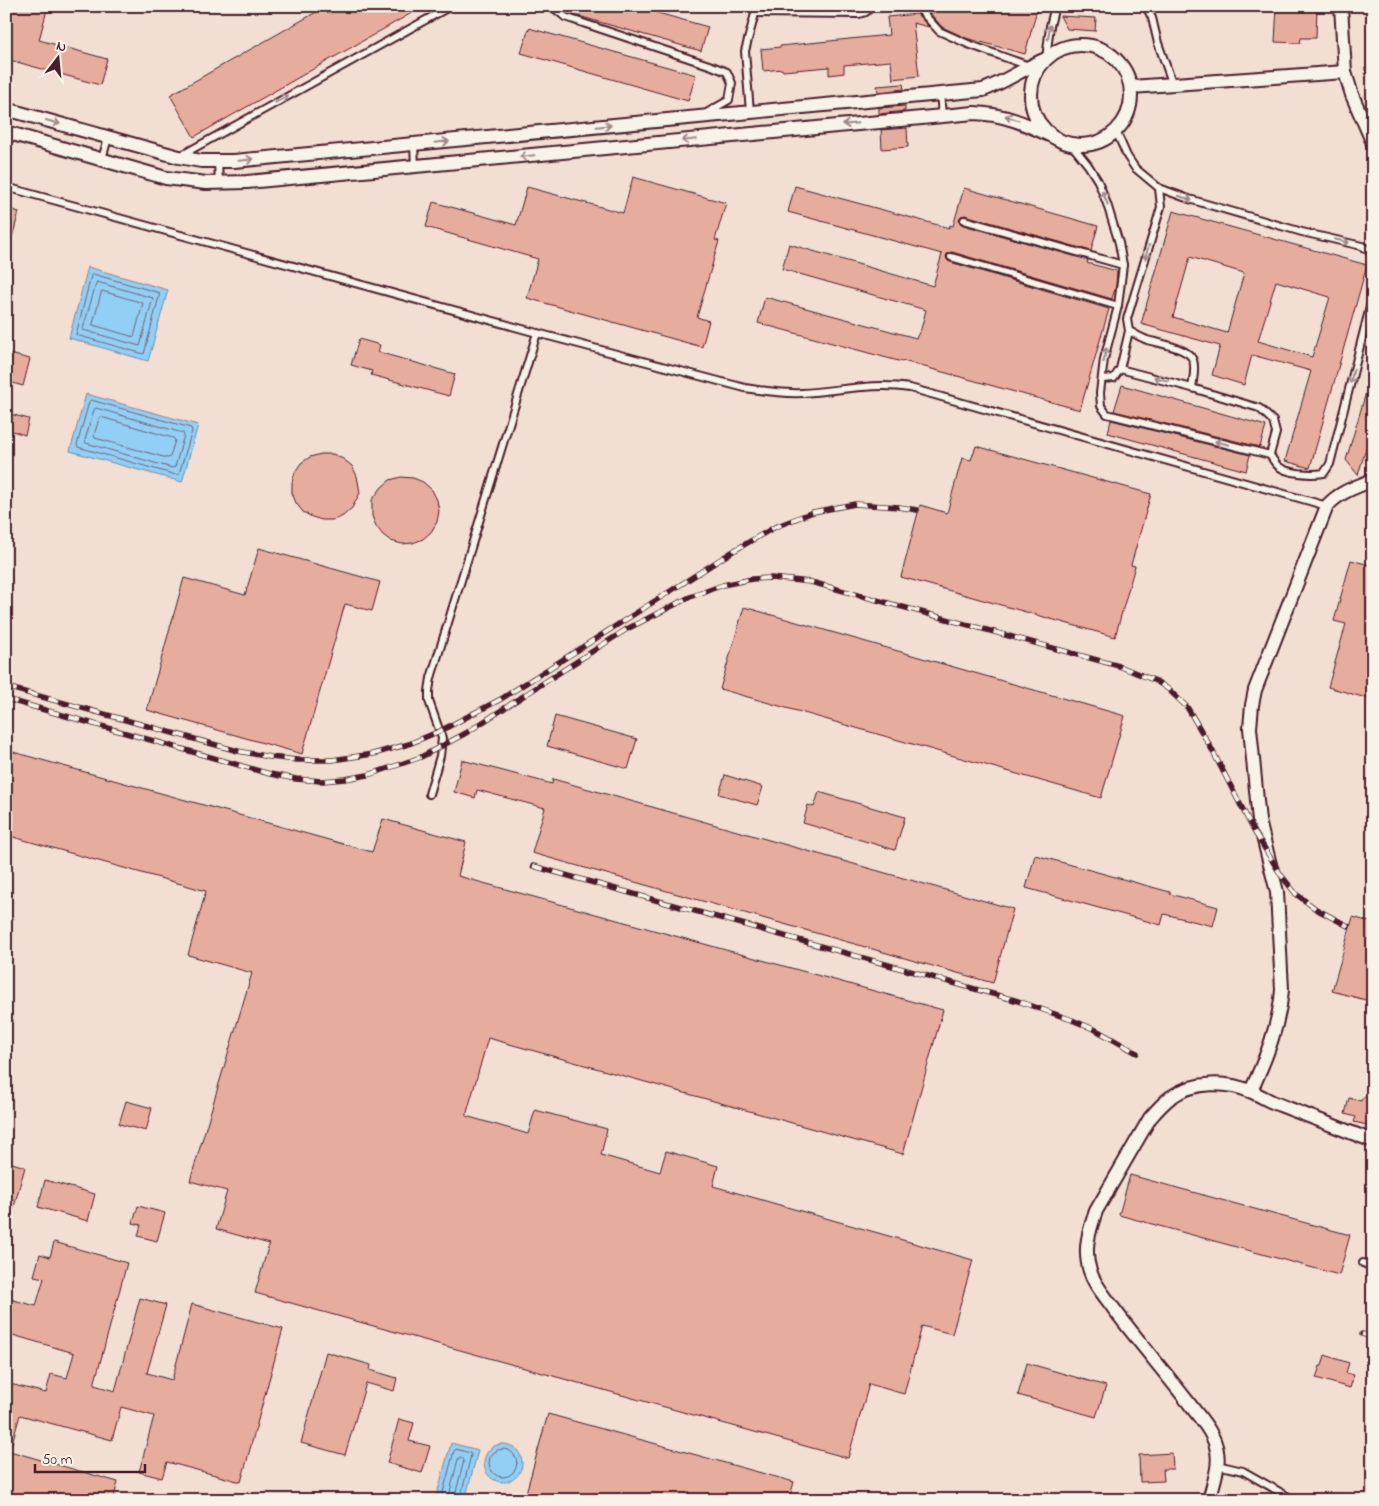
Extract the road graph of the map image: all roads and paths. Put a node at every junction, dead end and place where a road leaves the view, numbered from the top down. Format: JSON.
{"nodes":[{"id":1,"x":451,"y":6,"type":"edge"},
{"id":2,"x":554,"y":6,"type":"edge"},
{"id":3,"x":872,"y":6,"type":"edge"},
{"id":4,"x":920,"y":6,"type":"edge"},
{"id":5,"x":1055,"y":6,"type":"edge"},
{"id":6,"x":1146,"y":6,"type":"edge"},
{"id":7,"x":1341,"y":6,"type":"edge"},
{"id":8,"x":756,"y":10,"type":"edge"},
{"id":9,"x":1046,"y":59,"type":"junction"},
{"id":10,"x":1029,"y":66,"type":"junction"},
{"id":11,"x":1345,"y":72,"type":"junction"},
{"id":12,"x":1174,"y":85,"type":"junction"},
{"id":13,"x":1130,"y":88,"type":"junction"},
{"id":14,"x":940,"y":93,"type":"junction"},
{"id":15,"x":6,"y":109,"type":"edge"},
{"id":16,"x":750,"y":112,"type":"junction"},
{"id":17,"x":942,"y":115,"type":"junction"},
{"id":18,"x":701,"y":117,"type":"junction"},
{"id":19,"x":1116,"y":131,"type":"junction"},
{"id":20,"x":6,"y":132,"type":"edge"},
{"id":21,"x":752,"y":134,"type":"junction"},
{"id":22,"x":108,"y":138,"type":"junction"},
{"id":23,"x":1056,"y":138,"type":"junction"},
{"id":24,"x":1373,"y":143,"type":"edge"},
{"id":25,"x":1071,"y":144,"type":"junction"},
{"id":26,"x":414,"y":145,"type":"junction"},
{"id":27,"x":179,"y":157,"type":"junction"},
{"id":28,"x":102,"y":159,"type":"junction"},
{"id":29,"x":218,"y":162,"type":"junction"},
{"id":30,"x":415,"y":166,"type":"junction"},
{"id":31,"x":219,"y":183,"type":"junction"},
{"id":32,"x":6,"y":186,"type":"edge"},
{"id":33,"x":1158,"y":188,"type":"junction"},
{"id":34,"x":964,"y":220,"type":"dead end"},
{"id":35,"x":1373,"y":253,"type":"edge"},
{"id":36,"x":951,"y":258,"type":"dead end"},
{"id":37,"x":1124,"y":264,"type":"junction"},
{"id":38,"x":1373,"y":295,"type":"edge"},
{"id":39,"x":1118,"y":306,"type":"junction"},
{"id":40,"x":1130,"y":330,"type":"junction"},
{"id":41,"x":537,"y":333,"type":"junction"},
{"id":42,"x":1120,"y":369,"type":"junction"},
{"id":43,"x":1102,"y":379,"type":"junction"},
{"id":44,"x":1192,"y":388,"type":"junction"},
{"id":45,"x":1270,"y":455,"type":"junction"},
{"id":46,"x":1373,"y":480,"type":"edge"},
{"id":47,"x":1327,"y":506,"type":"junction"},
{"id":48,"x":429,"y":794,"type":"dead end"},
{"id":49,"x":1251,"y":1091,"type":"junction"},
{"id":50,"x":1373,"y":1142,"type":"edge"},
{"id":51,"x":1363,"y":1263,"type":"dead end"},
{"id":52,"x":1373,"y":1267,"type":"edge"},
{"id":53,"x":1217,"y":1465,"type":"junction"},
{"id":54,"x":1209,"y":1500,"type":"edge"},
{"id":55,"x":1294,"y":1500,"type":"edge"}],
"edges":[{"from":27,"to":1,"type":"lane","one_way":true},
{"from":2,"to":18,"type":"lane"},
{"from":3,"to":8,"type":"lane"},
{"from":4,"to":10,"type":"lane"},
{"from":9,"to":5,"type":"lane","one_way":true},
{"from":6,"to":12,"type":"lane"},
{"from":7,"to":11,"type":"street"},
{"from":8,"to":16,"type":"lane"},
{"from":9,"to":10,"type":"street"},
{"from":9,"to":13,"type":"street"},
{"from":9,"to":23,"type":"street"},
{"from":10,"to":14,"type":"street"},
{"from":11,"to":12,"type":"street"},
{"from":11,"to":24,"type":"street"},
{"from":12,"to":13,"type":"street"},
{"from":13,"to":19,"type":"street"},
{"from":14,"to":16,"type":"street"},
{"from":14,"to":17,"type":"lane"},
{"from":15,"to":22,"type":"street","one_way":true},
{"from":16,"to":18,"type":"street"},
{"from":16,"to":21,"type":"street"},
{"from":17,"to":21,"type":"street","one_way":true},
{"from":23,"to":17,"type":"street","one_way":true},
{"from":26,"to":18,"type":"street","one_way":true},
{"from":19,"to":25,"type":"street"},
{"from":19,"to":33,"type":"lane"},
{"from":20,"to":28,"type":"street"},
{"from":21,"to":30,"type":"street","one_way":true},
{"from":22,"to":27,"type":"street"},
{"from":22,"to":28,"type":"lane"},
{"from":23,"to":25,"type":"street"},
{"from":37,"to":25,"type":"lane","one_way":true},
{"from":29,"to":26,"type":"street","one_way":true},
{"from":26,"to":30,"type":"lane"},
{"from":27,"to":29,"type":"street"},
{"from":28,"to":31,"type":"street"},
{"from":29,"to":31,"type":"lane"},
{"from":30,"to":31,"type":"street"},
{"from":32,"to":41,"type":"lane"},
{"from":33,"to":35,"type":"lane","one_way":true},
{"from":33,"to":40,"type":"lane","one_way":true},
{"from":34,"to":37,"type":"lane"},
{"from":36,"to":39,"type":"lane"},
{"from":37,"to":39,"type":"lane"},
{"from":38,"to":45,"type":"lane","one_way":true},
{"from":43,"to":39,"type":"lane","one_way":true},
{"from":40,"to":42,"type":"lane"},
{"from":40,"to":44,"type":"lane"},
{"from":41,"to":47,"type":"lane"},
{"from":41,"to":48,"type":"lane"},
{"from":42,"to":43,"type":"lane"},
{"from":44,"to":42,"type":"lane","one_way":true},
{"from":45,"to":43,"type":"lane","one_way":true},
{"from":44,"to":45,"type":"lane"},
{"from":46,"to":47,"type":"street"},
{"from":47,"to":49,"type":"street"},
{"from":49,"to":50,"type":"street"},
{"from":49,"to":53,"type":"street"},
{"from":51,"to":52,"type":"lane"},
{"from":53,"to":54,"type":"street"},
{"from":53,"to":55,"type":"lane"}]}
